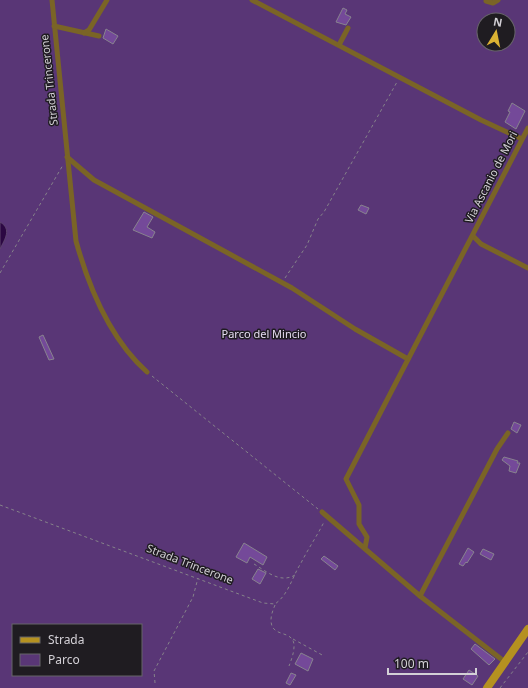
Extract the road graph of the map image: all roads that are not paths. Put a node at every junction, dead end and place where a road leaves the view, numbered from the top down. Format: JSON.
{"nodes":[{"id":1,"x":52,"y":0,"type":"edge"},
{"id":2,"x":107,"y":0,"type":"edge"},
{"id":3,"x":252,"y":0,"type":"edge"},
{"id":4,"x":498,"y":0,"type":"edge"},
{"id":5,"x":486,"y":1,"type":"edge"},
{"id":6,"x":54,"y":26,"type":"junction"},
{"id":7,"x":348,"y":28,"type":"dead end"},
{"id":8,"x":84,"y":33,"type":"junction"},
{"id":9,"x":99,"y":36,"type":"dead end"},
{"id":10,"x":339,"y":45,"type":"junction"},
{"id":11,"x":528,"y":128,"type":"edge"},
{"id":12,"x":522,"y":139,"type":"junction"},
{"id":13,"x":67,"y":157,"type":"junction"},
{"id":14,"x":473,"y":236,"type":"junction"},
{"id":15,"x":528,"y":268,"type":"edge"},
{"id":16,"x":408,"y":360,"type":"junction"},
{"id":17,"x":147,"y":372,"type":"road end"},
{"id":18,"x":508,"y":433,"type":"dead end"},
{"id":19,"x":322,"y":512,"type":"road end"},
{"id":20,"x":365,"y":548,"type":"junction"},
{"id":21,"x":420,"y":596,"type":"junction"},
{"id":22,"x":528,"y":629,"type":"edge"},
{"id":23,"x":505,"y":662,"type":"junction"},
{"id":24,"x":487,"y":688,"type":"edge"}],
"edges":[{"from":1,"to":6,"type":"street","name":"Strada Trincerone"},
{"from":2,"to":8,"type":"street"},
{"from":3,"to":10,"type":"street"},
{"from":4,"to":5,"type":"street"},
{"from":6,"to":8,"type":"street"},
{"from":6,"to":13,"type":"street","name":"Strada Trincerone"},
{"from":7,"to":10,"type":"street"},
{"from":8,"to":9,"type":"street"},
{"from":10,"to":12,"type":"street"},
{"from":11,"to":12,"type":"street","name":"Via Ascanio de Mori"},
{"from":12,"to":14,"type":"street","name":"Via Ascanio de Mori"},
{"from":13,"to":16,"type":"street"},
{"from":13,"to":17,"type":"street","name":"Strada Trincerone"},
{"from":14,"to":15,"type":"street"},
{"from":14,"to":16,"type":"street","name":"Via Ascanio de Mori"},
{"from":16,"to":20,"type":"street","name":"Via Ascanio de Mori"},
{"from":18,"to":21,"type":"street"},
{"from":19,"to":20,"type":"street"},
{"from":20,"to":21,"type":"street"},
{"from":21,"to":23,"type":"street"},
{"from":22,"to":23,"type":"main road"},
{"from":23,"to":24,"type":"main road"}]}
